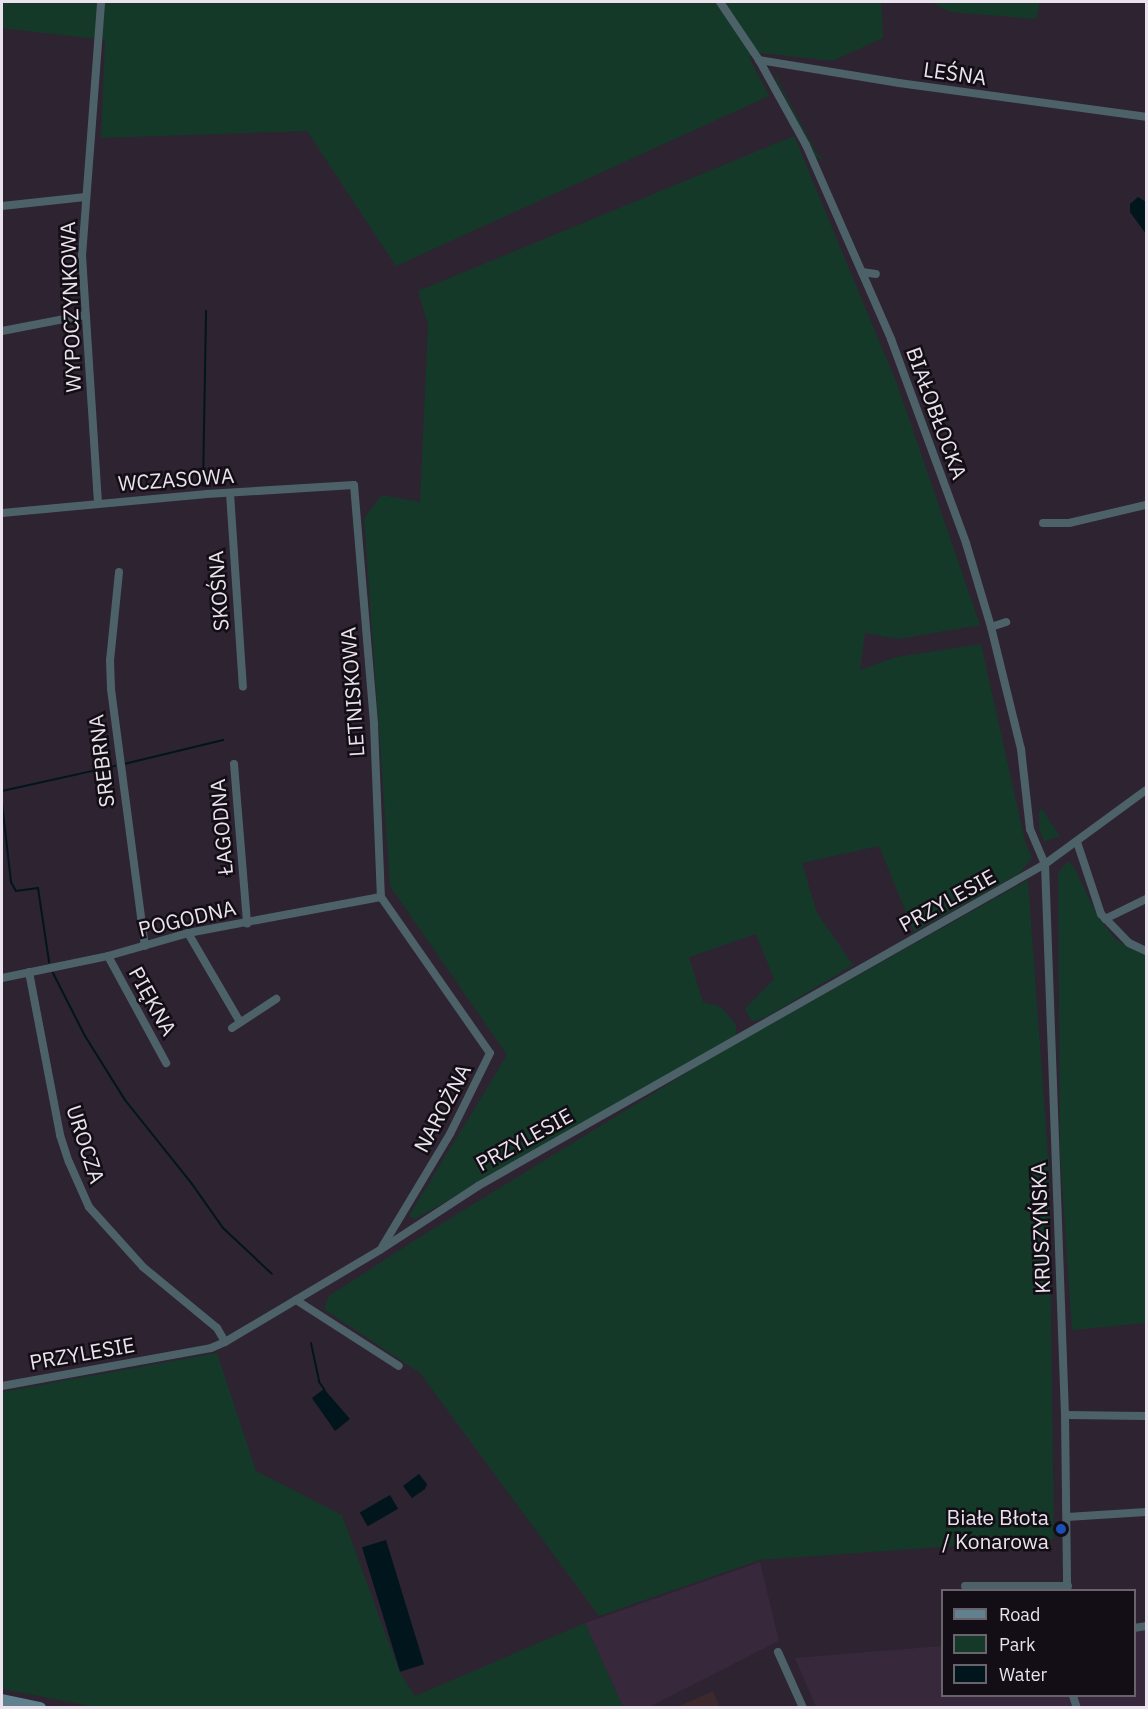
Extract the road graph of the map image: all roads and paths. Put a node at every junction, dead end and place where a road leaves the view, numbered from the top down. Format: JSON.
{"nodes":[{"id":1,"x":101,"y":2,"type":"edge"},
{"id":2,"x":720,"y":2,"type":"edge"},
{"id":3,"x":759,"y":60,"type":"junction"},
{"id":4,"x":1146,"y":117,"type":"edge"},
{"id":5,"x":817,"y":166,"type":"junction"},
{"id":6,"x":829,"y":167,"type":"dead end"},
{"id":7,"x":86,"y":197,"type":"junction"},
{"id":8,"x":2,"y":206,"type":"edge"},
{"id":9,"x":862,"y":272,"type":"junction"},
{"id":10,"x":876,"y":274,"type":"dead end"},
{"id":11,"x":85,"y":315,"type":"junction"},
{"id":12,"x":2,"y":332,"type":"edge"},
{"id":13,"x":924,"y":395,"type":"dead end"},
{"id":14,"x":914,"y":399,"type":"junction"},
{"id":15,"x":354,"y":485,"type":"joint"},
{"id":16,"x":230,"y":493,"type":"junction"},
{"id":17,"x":98,"y":503,"type":"junction"},
{"id":18,"x":1146,"y":505,"type":"edge"},
{"id":19,"x":2,"y":513,"type":"edge"},
{"id":20,"x":1043,"y":523,"type":"dead end"},
{"id":21,"x":120,"y":572,"type":"dead end"},
{"id":22,"x":1006,"y":622,"type":"dead end"},
{"id":23,"x":991,"y":627,"type":"junction"},
{"id":24,"x":243,"y":687,"type":"dead end"},
{"id":25,"x":234,"y":764,"type":"dead end"},
{"id":26,"x":1146,"y":790,"type":"edge"},
{"id":27,"x":1077,"y":842,"type":"junction"},
{"id":28,"x":1046,"y":864,"type":"junction"},
{"id":29,"x":381,"y":897,"type":"junction"},
{"id":30,"x":1146,"y":899,"type":"edge"},
{"id":31,"x":1105,"y":920,"type":"junction"},
{"id":32,"x":247,"y":923,"type":"junction"},
{"id":33,"x":188,"y":933,"type":"junction"},
{"id":34,"x":145,"y":946,"type":"junction"},
{"id":35,"x":1146,"y":951,"type":"edge"},
{"id":36,"x":108,"y":956,"type":"junction"},
{"id":37,"x":29,"y":972,"type":"junction"},
{"id":38,"x":2,"y":978,"type":"edge"},
{"id":39,"x":276,"y":999,"type":"dead end"},
{"id":40,"x":240,"y":1022,"type":"junction"},
{"id":41,"x":232,"y":1029,"type":"dead end"},
{"id":42,"x":166,"y":1063,"type":"dead end"},
{"id":43,"x":380,"y":1250,"type":"junction"},
{"id":44,"x":296,"y":1300,"type":"junction"},
{"id":45,"x":225,"y":1342,"type":"junction"},
{"id":46,"x":399,"y":1366,"type":"dead end"},
{"id":47,"x":2,"y":1386,"type":"edge"},
{"id":48,"x":1065,"y":1415,"type":"junction"},
{"id":49,"x":1146,"y":1416,"type":"edge"},
{"id":50,"x":1146,"y":1512,"type":"edge"},
{"id":51,"x":1067,"y":1517,"type":"junction"},
{"id":52,"x":965,"y":1586,"type":"dead end"},
{"id":53,"x":1067,"y":1588,"type":"edge"},
{"id":54,"x":778,"y":1652,"type":"dead end"},
{"id":55,"x":2,"y":1700,"type":"edge"},
{"id":56,"x":40,"y":1707,"type":"edge"},
{"id":57,"x":803,"y":1707,"type":"edge"}],
"edges":[{"from":1,"to":7,"type":"street","name":"WYPOCZYNKOWA"},
{"from":2,"to":3,"type":"street","name":"BIAŁOBŁOCKA"},
{"from":3,"to":4,"type":"street","name":"LEŚNA"},
{"from":3,"to":5,"type":"street","name":"BIAŁOBŁOCKA"},
{"from":5,"to":6,"type":"street"},
{"from":5,"to":9,"type":"street","name":"BIAŁOBŁOCKA"},
{"from":7,"to":8,"type":"street"},
{"from":7,"to":11,"type":"street","name":"WYPOCZYNKOWA"},
{"from":9,"to":10,"type":"street"},
{"from":9,"to":14,"type":"street","name":"BIAŁOBŁOCKA"},
{"from":11,"to":12,"type":"street"},
{"from":11,"to":17,"type":"street","name":"WYPOCZYNKOWA"},
{"from":13,"to":14,"type":"street"},
{"from":14,"to":23,"type":"street","name":"BIAŁOBŁOCKA"},
{"from":15,"to":16,"type":"street","name":"WCZASOWA"},
{"from":15,"to":29,"type":"street","name":"LETNISKOWA"},
{"from":16,"to":17,"type":"street","name":"WCZASOWA"},
{"from":16,"to":24,"type":"street","name":"SKOŚNA"},
{"from":17,"to":19,"type":"street","name":"WCZASOWA"},
{"from":18,"to":20,"type":"street"},
{"from":21,"to":34,"type":"street","name":"SREBRNA"},
{"from":22,"to":23,"type":"street"},
{"from":23,"to":28,"type":"street","name":"BIAŁOBŁOCKA"},
{"from":25,"to":32,"type":"street","name":"ŁAGODNA"},
{"from":26,"to":27,"type":"street","name":"PRZYLESIE"},
{"from":27,"to":28,"type":"street","name":"PRZYLESIE"},
{"from":27,"to":31,"type":"street"},
{"from":28,"to":43,"type":"street","name":"PRZYLESIE"},
{"from":28,"to":48,"type":"street","name":"KRUSZYŃSKA"},
{"from":29,"to":32,"type":"street","name":"POGODNA"},
{"from":29,"to":43,"type":"street","name":"NAROŻNA"},
{"from":30,"to":31,"type":"street"},
{"from":31,"to":35,"type":"street"},
{"from":32,"to":33,"type":"street","name":"POGODNA"},
{"from":33,"to":34,"type":"street","name":"POGODNA"},
{"from":33,"to":40,"type":"street"},
{"from":34,"to":36,"type":"street","name":"POGODNA"},
{"from":36,"to":37,"type":"street","name":"POGODNA"},
{"from":36,"to":42,"type":"street","name":"PIĘKNA"},
{"from":37,"to":38,"type":"street","name":"POGODNA"},
{"from":37,"to":45,"type":"street","name":"UROCZA"},
{"from":39,"to":40,"type":"street"},
{"from":40,"to":41,"type":"street"},
{"from":43,"to":44,"type":"street","name":"PRZYLESIE"},
{"from":44,"to":45,"type":"street","name":"PRZYLESIE"},
{"from":44,"to":46,"type":"street"},
{"from":45,"to":47,"type":"street","name":"PRZYLESIE"},
{"from":48,"to":49,"type":"street"},
{"from":48,"to":51,"type":"street","name":"KRUSZYŃSKA"},
{"from":50,"to":51,"type":"street"},
{"from":51,"to":53,"type":"street","name":"KRUSZYŃSKA"},
{"from":52,"to":53,"type":"street"},
{"from":54,"to":57,"type":"street"},
{"from":55,"to":56,"type":"street"}]}
